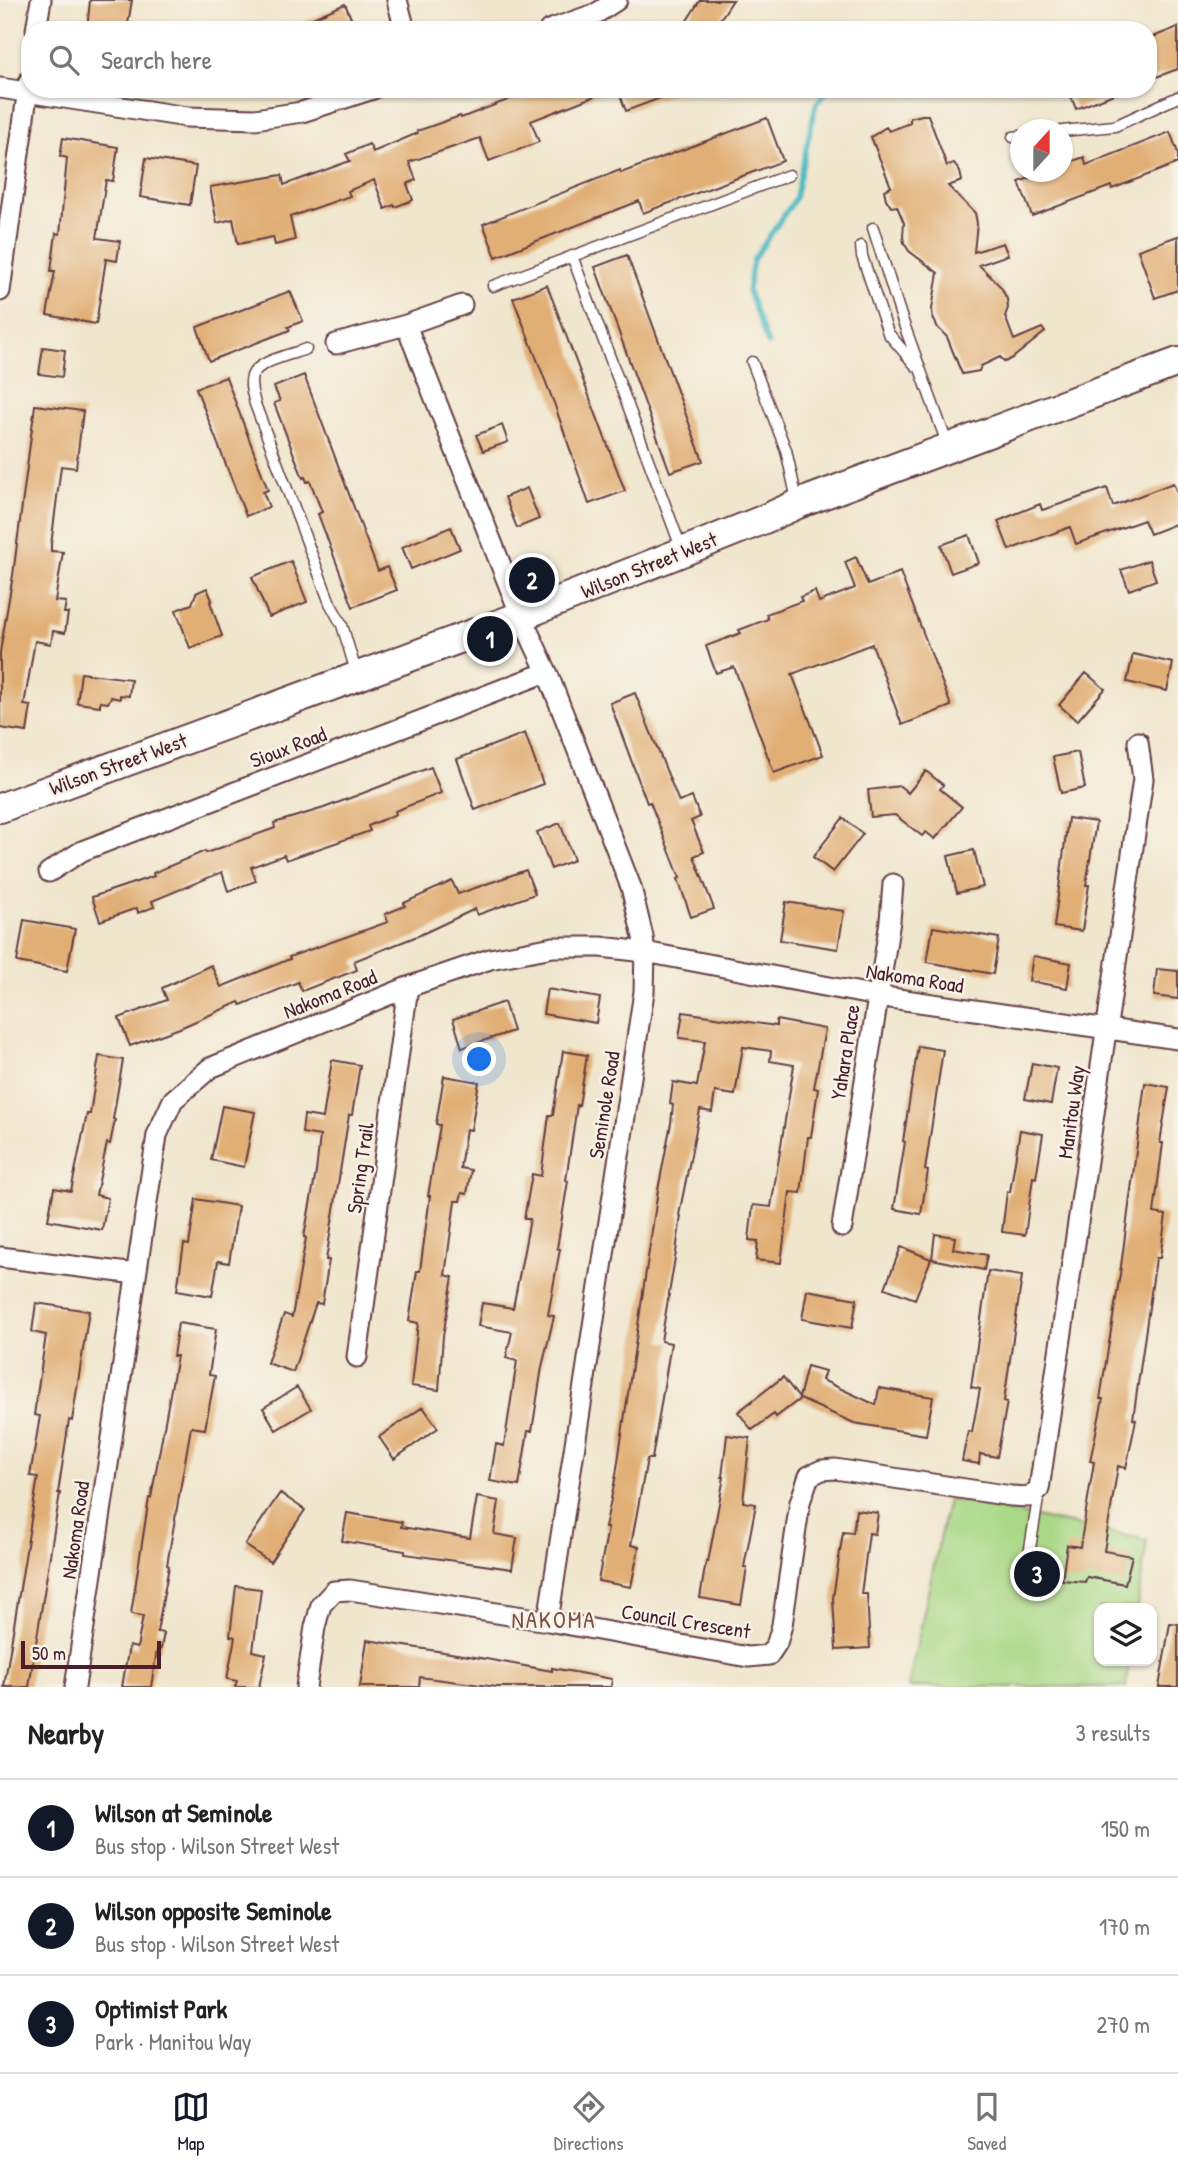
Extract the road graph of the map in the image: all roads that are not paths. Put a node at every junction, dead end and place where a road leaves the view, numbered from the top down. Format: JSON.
{"nodes":[{"id":1,"x":41,"y":0,"type":"edge"},
{"id":2,"x":397,"y":0,"type":"edge"},
{"id":3,"x":617,"y":0,"type":"edge"},
{"id":4,"x":38,"y":21,"type":"edge"},
{"id":5,"x":403,"y":21,"type":"edge"},
{"id":6,"x":574,"y":21,"type":"edge"},
{"id":7,"x":21,"y":86,"type":"edge"},
{"id":8,"x":0,"y":88,"type":"edge"},
{"id":9,"x":1178,"y":97,"type":"edge"},
{"id":10,"x":27,"y":98,"type":"edge"},
{"id":11,"x":93,"y":98,"type":"edge"},
{"id":12,"x":345,"y":98,"type":"edge"},
{"id":13,"x":1073,"y":130,"type":"edge"},
{"id":14,"x":789,"y":175,"type":"dead end"},
{"id":15,"x":873,"y":228,"type":"dead end"},
{"id":16,"x":861,"y":246,"type":"dead end"},
{"id":17,"x":572,"y":256,"type":"junction"},
{"id":18,"x":493,"y":286,"type":"dead end"},
{"id":19,"x":0,"y":291,"type":"edge"},
{"id":20,"x":463,"y":305,"type":"dead end"},
{"id":21,"x":406,"y":326,"type":"junction"},
{"id":22,"x":336,"y":344,"type":"dead end"},
{"id":23,"x":306,"y":349,"type":"dead end"},
{"id":24,"x":752,"y":362,"type":"dead end"},
{"id":25,"x":1178,"y":362,"type":"edge"},
{"id":26,"x":921,"y":372,"type":"junction"},
{"id":27,"x":949,"y":449,"type":"junction"},
{"id":28,"x":798,"y":504,"type":"junction"},
{"id":29,"x":682,"y":551,"type":"junction"},
{"id":30,"x":520,"y":615,"type":"junction"},
{"id":31,"x":547,"y":672,"type":"junction"},
{"id":32,"x":358,"y":676,"type":"junction"},
{"id":33,"x":1138,"y":742,"type":"dead end"},
{"id":34,"x":0,"y":808,"type":"edge"},
{"id":35,"x":49,"y":872,"type":"dead end"},
{"id":36,"x":893,"y":884,"type":"dead end"},
{"id":37,"x":645,"y":951,"type":"junction"},
{"id":38,"x":408,"y":987,"type":"junction"},
{"id":39,"x":877,"y":996,"type":"junction"},
{"id":40,"x":1106,"y":1029,"type":"junction"},
{"id":41,"x":1178,"y":1040,"type":"edge"},
{"id":42,"x":842,"y":1227,"type":"dead end"},
{"id":43,"x":0,"y":1257,"type":"edge"},
{"id":44,"x":136,"y":1274,"type":"junction"},
{"id":45,"x":357,"y":1357,"type":"dead end"},
{"id":46,"x":1034,"y":1493,"type":"junction"},
{"id":47,"x":1025,"y":1579,"type":"dead end"},
{"id":48,"x":548,"y":1621,"type":"junction"},
{"id":49,"x":75,"y":1687,"type":"edge"},
{"id":50,"x":306,"y":1687,"type":"edge"}],
"edges":[{"from":1,"to":4,"type":"street"},
{"from":2,"to":5,"type":"street"},
{"from":3,"to":6,"type":"street"},
{"from":7,"to":8,"type":"street"},
{"from":9,"to":13,"type":"lane"},
{"from":10,"to":19,"type":"street"},
{"from":11,"to":12,"type":"street"},
{"from":14,"to":17,"type":"lane"},
{"from":15,"to":26,"type":"lane"},
{"from":16,"to":26,"type":"lane"},
{"from":17,"to":18,"type":"lane"},
{"from":17,"to":29,"type":"lane"},
{"from":20,"to":21,"type":"street"},
{"from":21,"to":22,"type":"street"},
{"from":21,"to":30,"type":"street","name":"Seminole Road"},
{"from":23,"to":32,"type":"lane"},
{"from":24,"to":28,"type":"lane"},
{"from":25,"to":27,"type":"main road","name":"Wilson Street West"},
{"from":26,"to":27,"type":"lane"},
{"from":27,"to":28,"type":"main road","name":"Wilson Street West"},
{"from":28,"to":29,"type":"main road","name":"Wilson Street West"},
{"from":29,"to":30,"type":"main road","name":"Wilson Street West"},
{"from":30,"to":31,"type":"street","name":"Seminole Road"},
{"from":30,"to":32,"type":"main road","name":"Wilson Street West"},
{"from":31,"to":35,"type":"street","name":"Sioux Road"},
{"from":31,"to":37,"type":"street","name":"Seminole Road"},
{"from":32,"to":34,"type":"main road","name":"Wilson Street West"},
{"from":33,"to":40,"type":"street","name":"Manitou Way"},
{"from":36,"to":39,"type":"street","name":"Yahara Place"},
{"from":37,"to":38,"type":"street","name":"Nakoma Road"},
{"from":37,"to":39,"type":"street","name":"Nakoma Road"},
{"from":37,"to":48,"type":"street","name":"Seminole Road"},
{"from":38,"to":44,"type":"street","name":"Nakoma Road"},
{"from":38,"to":45,"type":"street","name":"Spring Trail"},
{"from":39,"to":40,"type":"street","name":"Nakoma Road"},
{"from":39,"to":42,"type":"street","name":"Yahara Place"},
{"from":40,"to":41,"type":"street","name":"Nakoma Road"},
{"from":40,"to":46,"type":"street","name":"Manitou Way"},
{"from":43,"to":44,"type":"street"},
{"from":44,"to":49,"type":"street","name":"Nakoma Road"},
{"from":46,"to":47,"type":"lane","name":"Manitou Way"},
{"from":46,"to":48,"type":"street","name":"Council Crescent"},
{"from":48,"to":50,"type":"street","name":"Council Crescent"}]}
